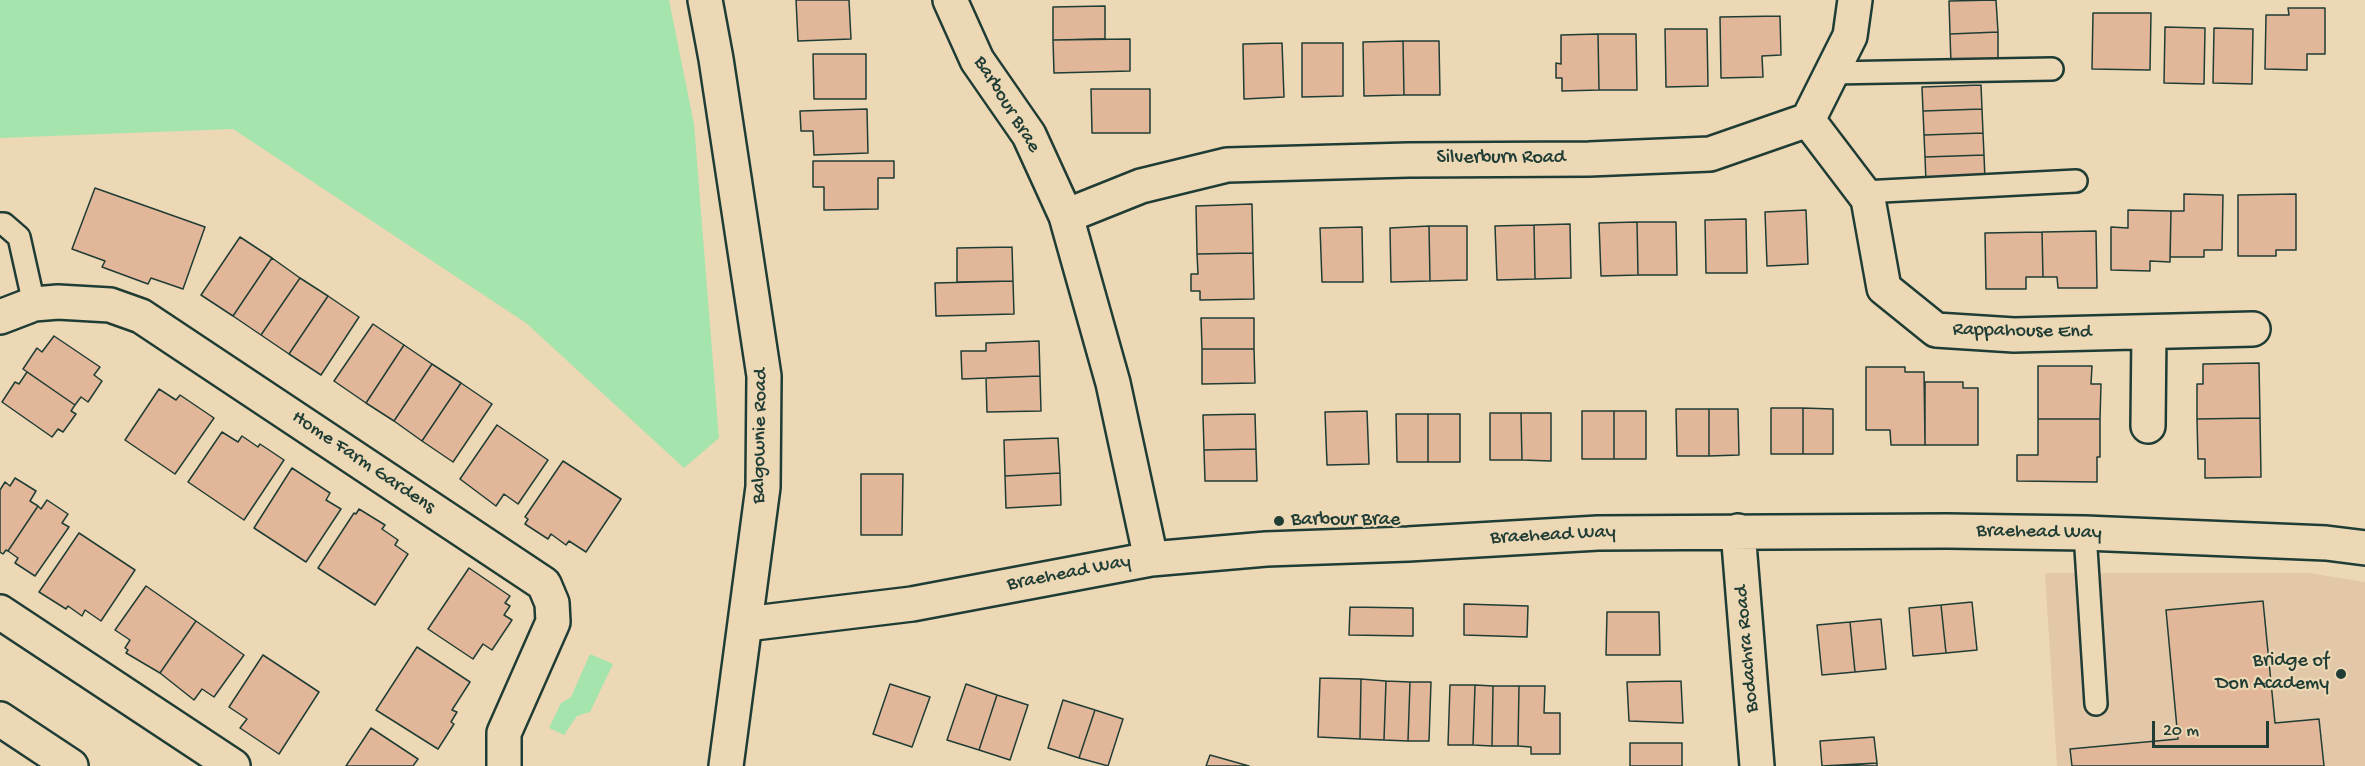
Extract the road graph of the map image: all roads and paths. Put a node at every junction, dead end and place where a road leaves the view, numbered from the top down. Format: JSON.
{"nodes":[{"id":1,"x":705,"y":0,"type":"edge"},
{"id":2,"x":950,"y":0,"type":"edge"},
{"id":3,"x":1855,"y":0,"type":"edge"},
{"id":4,"x":2052,"y":69,"type":"dead end"},
{"id":5,"x":1831,"y":73,"type":"junction"},
{"id":6,"x":1808,"y":120,"type":"junction"},
{"id":7,"x":2076,"y":182,"type":"dead end"},
{"id":8,"x":1863,"y":192,"type":"junction"},
{"id":9,"x":1066,"y":216,"type":"junction"},
{"id":10,"x":0,"y":224,"type":"edge"},
{"id":11,"x":34,"y":304,"type":"junction"},
{"id":12,"x":0,"y":317,"type":"edge"},
{"id":13,"x":2253,"y":329,"type":"dead end"},
{"id":14,"x":2149,"y":332,"type":"junction"},
{"id":15,"x":2148,"y":426,"type":"dead end"},
{"id":16,"x":1738,"y":531,"type":"junction"},
{"id":17,"x":2085,"y":533,"type":"junction"},
{"id":18,"x":2365,"y":548,"type":"edge"},
{"id":19,"x":1151,"y":559,"type":"junction"},
{"id":20,"x":0,"y":612,"type":"edge"},
{"id":21,"x":746,"y":624,"type":"junction"},
{"id":22,"x":2096,"y":704,"type":"dead end"},
{"id":23,"x":0,"y":719,"type":"edge"},
{"id":24,"x":71,"y":766,"type":"edge"},
{"id":25,"x":233,"y":766,"type":"edge"},
{"id":26,"x":504,"y":766,"type":"edge"},
{"id":27,"x":726,"y":766,"type":"edge"},
{"id":28,"x":1757,"y":766,"type":"edge"}],
"edges":[{"from":1,"to":21,"type":"street","name":"Balgownie Road"},
{"from":2,"to":9,"type":"street","name":"Barbour Brae"},
{"from":3,"to":5,"type":"street"},
{"from":4,"to":5,"type":"lane"},
{"from":5,"to":6,"type":"street"},
{"from":6,"to":8,"type":"street","name":"Rappahouse End"},
{"from":6,"to":9,"type":"street","name":"Silverburn Road"},
{"from":7,"to":8,"type":"lane"},
{"from":8,"to":14,"type":"street","name":"Rappahouse End"},
{"from":9,"to":19,"type":"street","name":"Barbour Brae"},
{"from":10,"to":11,"type":"lane"},
{"from":11,"to":12,"type":"street","name":"Home Farm Gardens"},
{"from":11,"to":26,"type":"street","name":"Home Farm Gardens"},
{"from":13,"to":14,"type":"street","name":"Rappahouse End"},
{"from":14,"to":15,"type":"street"},
{"from":16,"to":17,"type":"street","name":"Braehead Way"},
{"from":16,"to":19,"type":"street","name":"Braehead Way"},
{"from":16,"to":28,"type":"street","name":"Bodachra Road"},
{"from":17,"to":18,"type":"street","name":"Braehead Way"},
{"from":17,"to":22,"type":"lane"},
{"from":19,"to":21,"type":"street","name":"Braehead Way"},
{"from":20,"to":25,"type":"street"},
{"from":21,"to":27,"type":"street","name":"Balgownie Road"},
{"from":23,"to":24,"type":"street"}]}
